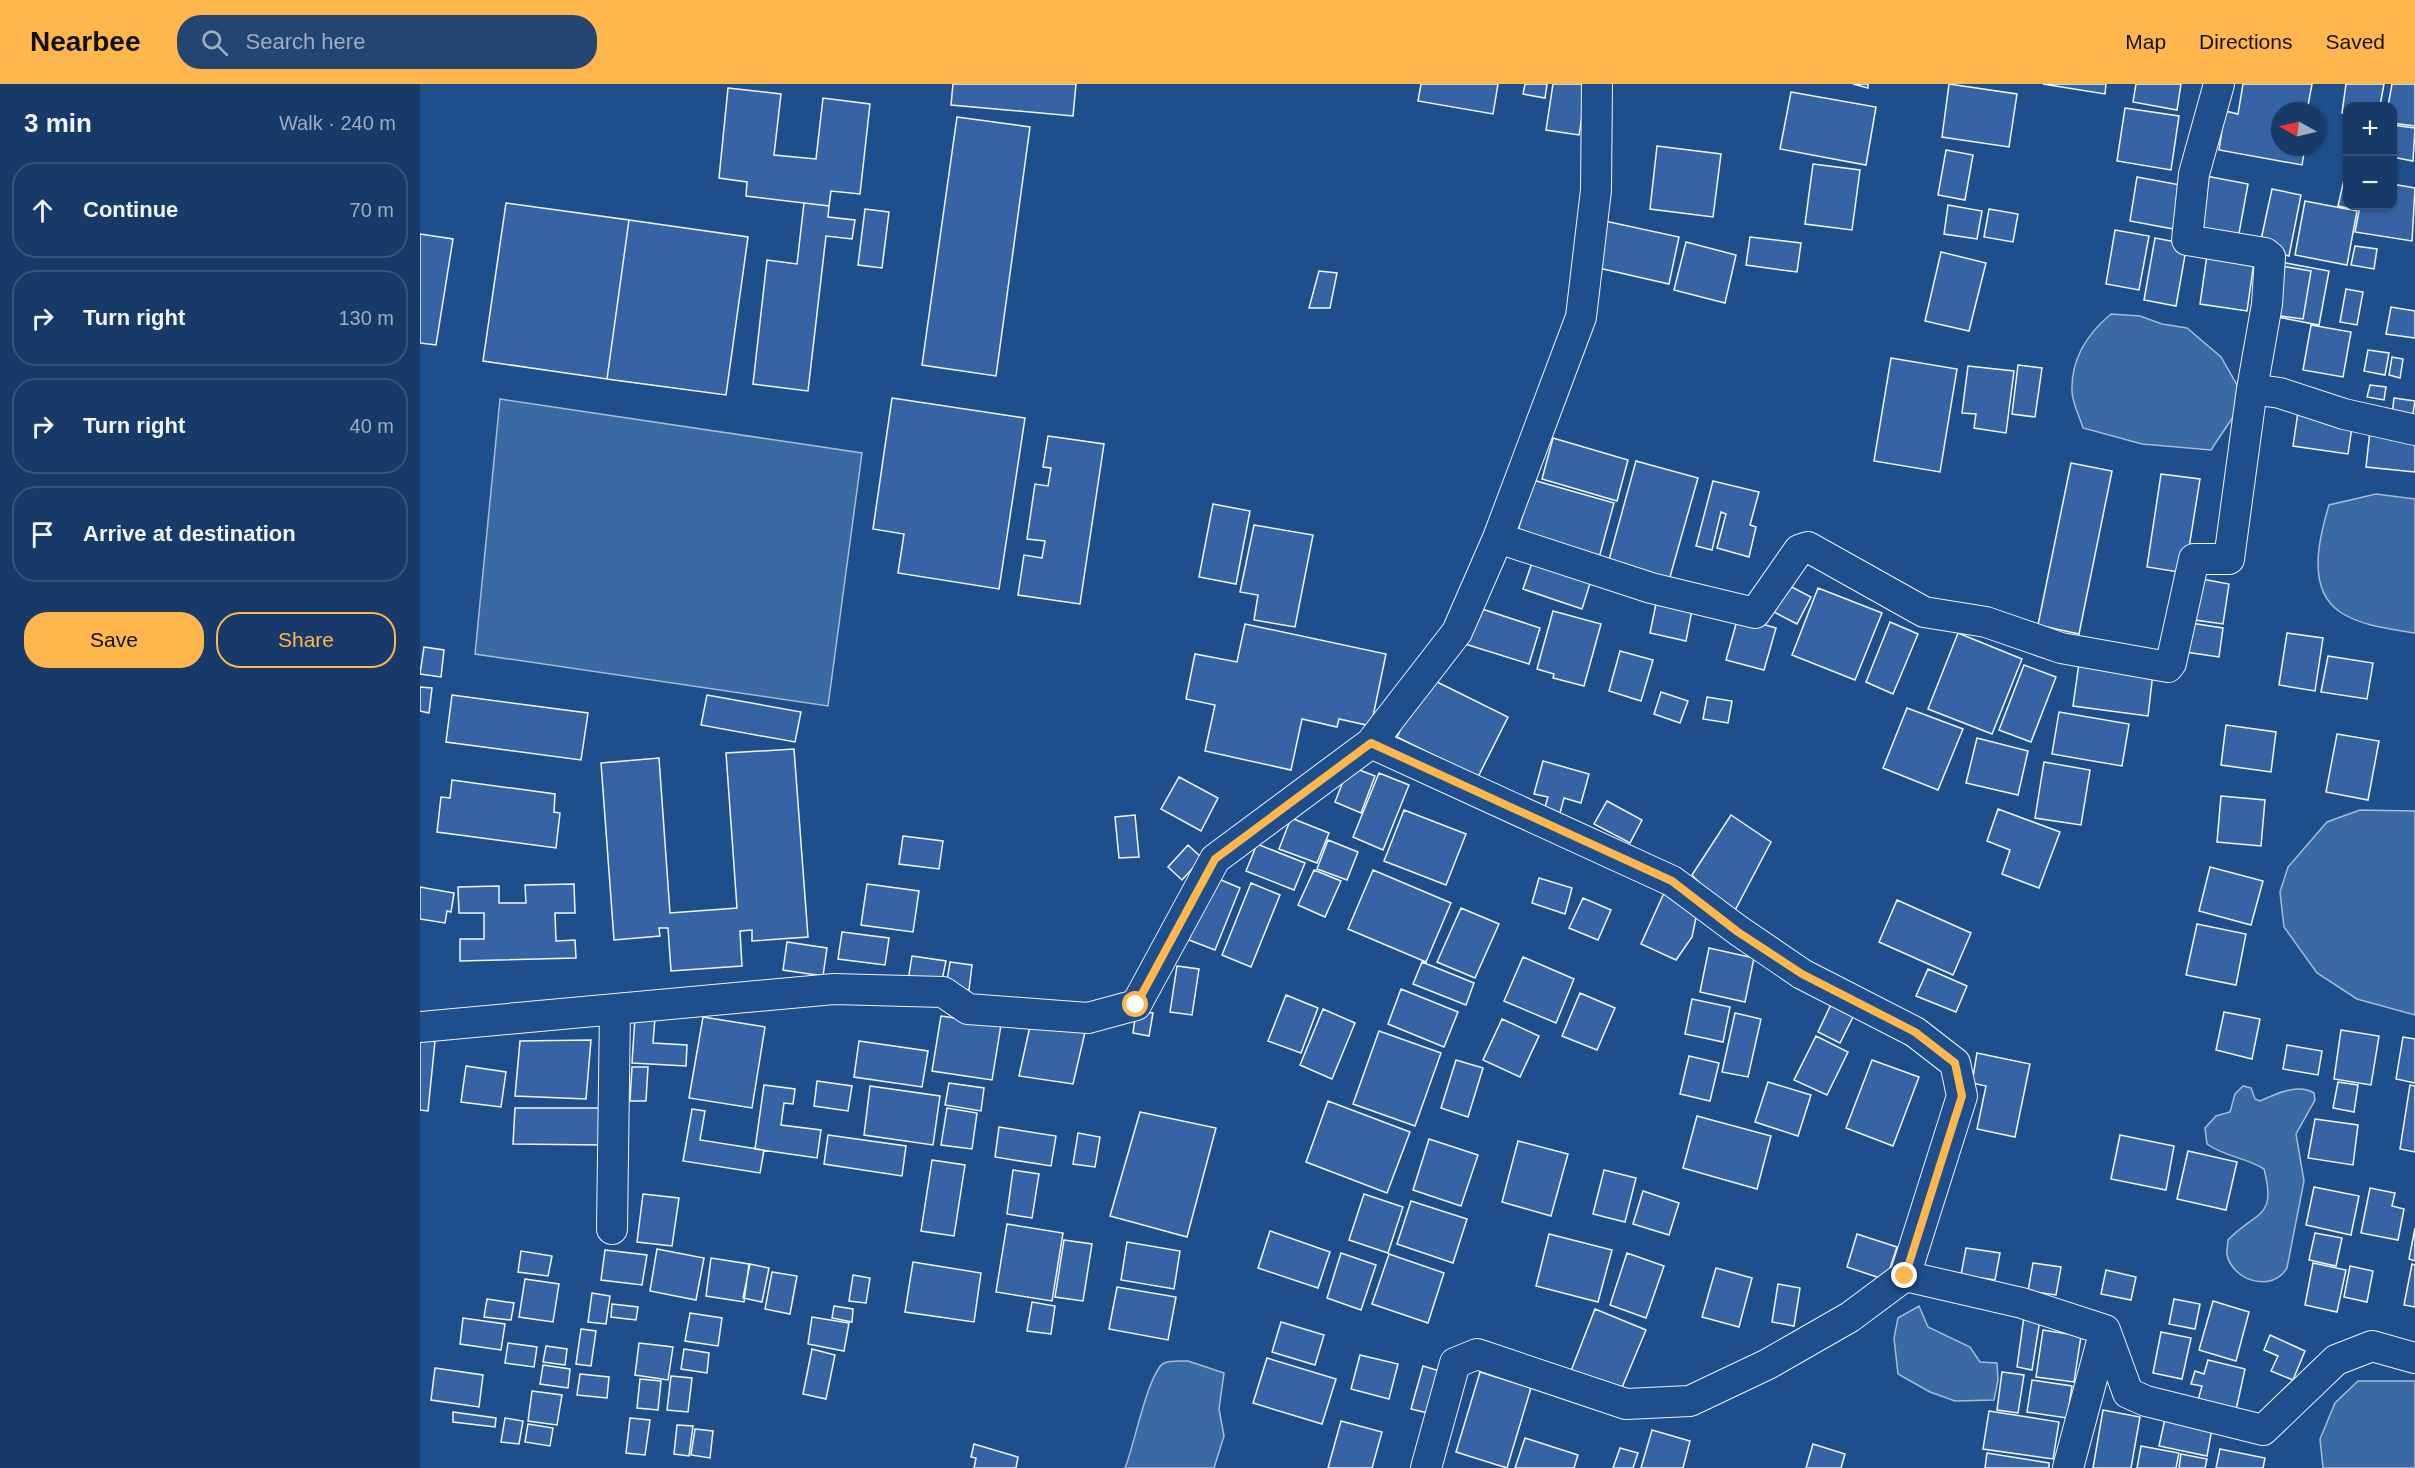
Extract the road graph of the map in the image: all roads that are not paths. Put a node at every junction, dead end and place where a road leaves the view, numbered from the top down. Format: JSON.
{"nodes":[{"id":1,"x":1597,"y":84,"type":"edge"},
{"id":2,"x":2219,"y":84,"type":"edge"},
{"id":3,"x":2252,"y":389,"type":"junction"},
{"id":4,"x":2415,"y":430,"type":"edge"},
{"id":5,"x":1498,"y":538,"type":"junction"},
{"id":6,"x":1371,"y":743,"type":"junction"},
{"id":7,"x":615,"y":1009,"type":"junction"},
{"id":8,"x":420,"y":1028,"type":"edge"},
{"id":9,"x":612,"y":1229,"type":"dead end"},
{"id":10,"x":1905,"y":1276,"type":"junction"},
{"id":11,"x":2105,"y":1330,"type":"junction"},
{"id":12,"x":2415,"y":1358,"type":"edge"},
{"id":13,"x":1426,"y":1468,"type":"edge"},
{"id":14,"x":2068,"y":1468,"type":"edge"}],
"edges":[{"from":1,"to":5,"type":"street"},
{"from":2,"to":3,"type":"street"},
{"from":3,"to":4,"type":"street"},
{"from":3,"to":5,"type":"street"},
{"from":5,"to":6,"type":"street"},
{"from":6,"to":7,"type":"street"},
{"from":6,"to":10,"type":"street"},
{"from":7,"to":8,"type":"street"},
{"from":7,"to":9,"type":"street"},
{"from":10,"to":11,"type":"street"},
{"from":10,"to":13,"type":"street"},
{"from":11,"to":12,"type":"street"},
{"from":11,"to":14,"type":"street"}]}
